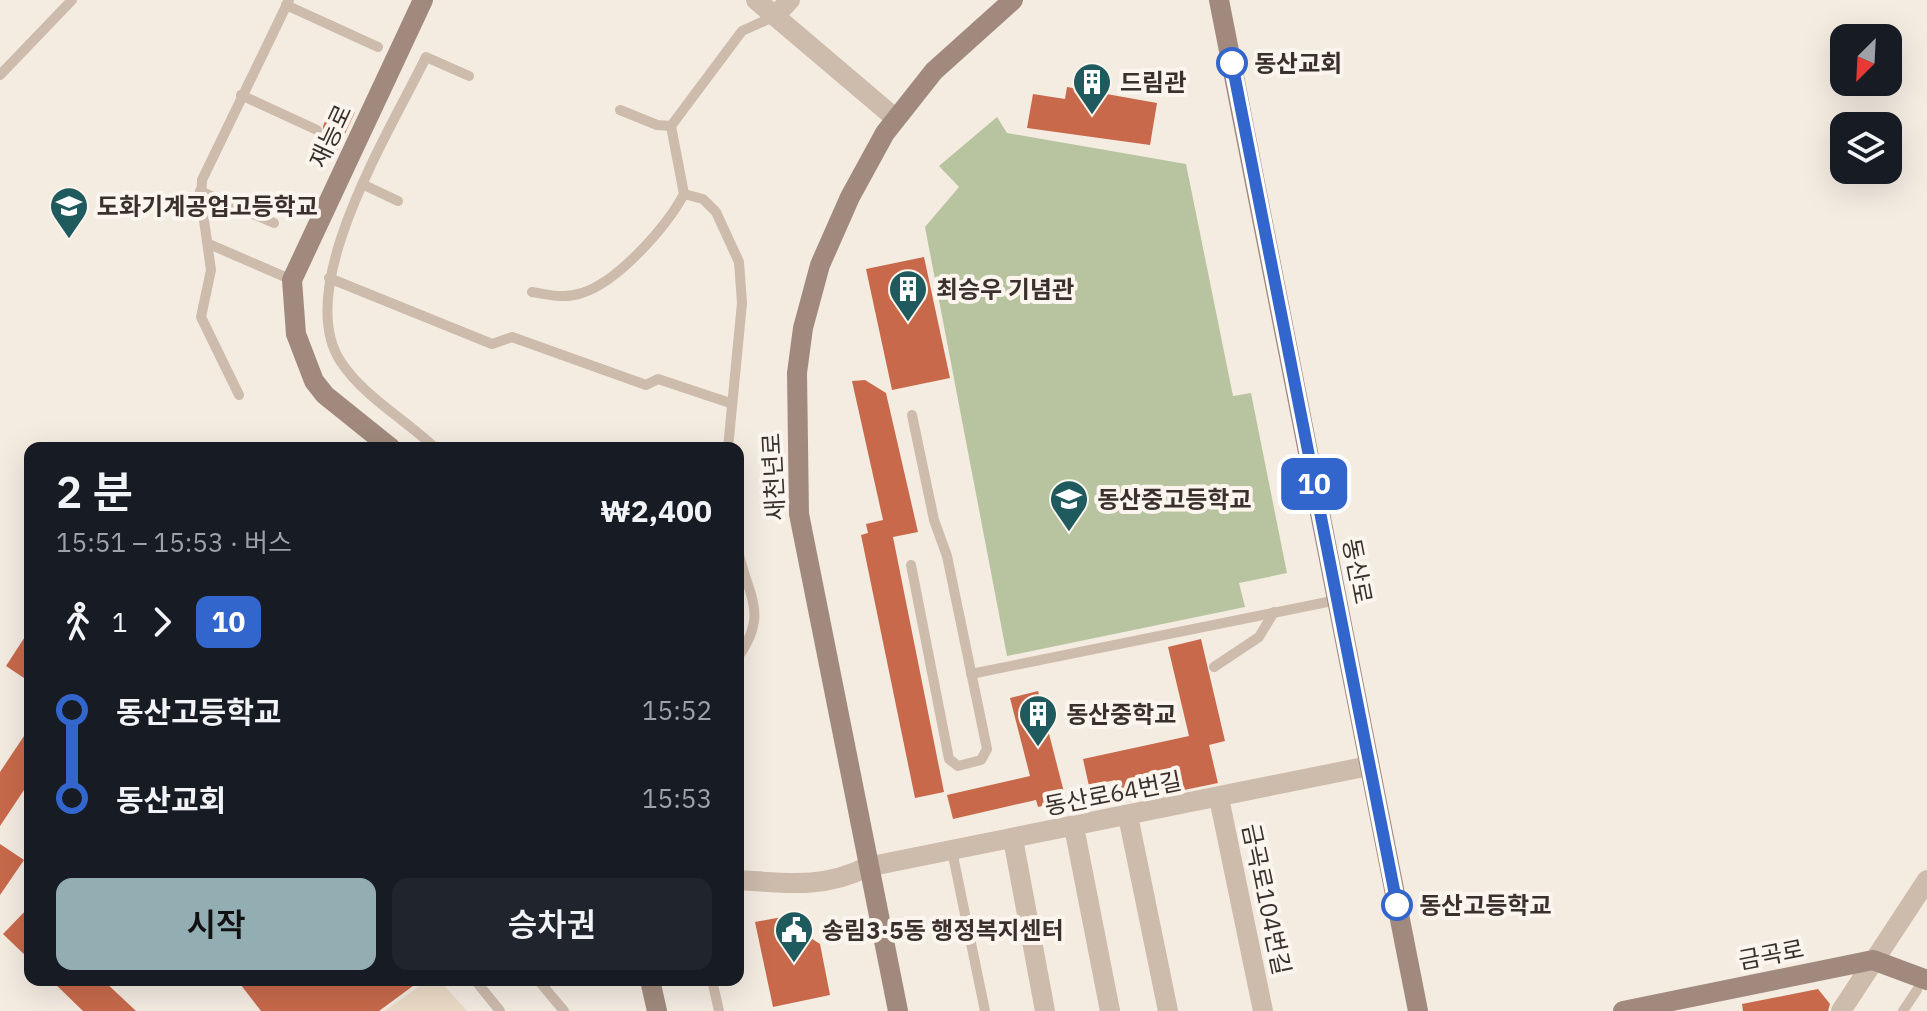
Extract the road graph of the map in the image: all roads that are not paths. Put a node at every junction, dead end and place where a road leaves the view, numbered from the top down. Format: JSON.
{"nodes":[{"id":1,"x":72,"y":0,"type":"edge"},
{"id":2,"x":423,"y":0,"type":"edge"},
{"id":3,"x":756,"y":0,"type":"edge"},
{"id":4,"x":790,"y":0,"type":"edge"},
{"id":5,"x":1012,"y":0,"type":"edge"},
{"id":6,"x":1219,"y":0,"type":"edge"},
{"id":7,"x":287,"y":3,"type":"edge"},
{"id":8,"x":775,"y":16,"type":"junction"},
{"id":9,"x":378,"y":47,"type":"dead end"},
{"id":10,"x":0,"y":75,"type":"edge"},
{"id":11,"x":469,"y":76,"type":"dead end"},
{"id":12,"x":241,"y":95,"type":"junction"},
{"id":13,"x":620,"y":110,"type":"dead end"},
{"id":14,"x":895,"y":118,"type":"junction"},
{"id":15,"x":671,"y":126,"type":"junction"},
{"id":16,"x":317,"y":130,"type":"dead end"},
{"id":17,"x":364,"y":185,"type":"junction"},
{"id":18,"x":200,"y":191,"type":"junction"},
{"id":19,"x":684,"y":194,"type":"junction"},
{"id":20,"x":398,"y":201,"type":"dead end"},
{"id":21,"x":274,"y":223,"type":"dead end"},
{"id":22,"x":209,"y":244,"type":"junction"},
{"id":23,"x":329,"y":278,"type":"junction"},
{"id":24,"x":292,"y":280,"type":"junction"},
{"id":25,"x":532,"y":292,"type":"dead end"},
{"id":26,"x":239,"y":395,"type":"dead end"},
{"id":27,"x":730,"y":403,"type":"junction"},
{"id":28,"x":912,"y":415,"type":"dead end"},
{"id":29,"x":384,"y":442,"type":"edge"},
{"id":30,"x":428,"y":442,"type":"edge"},
{"id":31,"x":728,"y":442,"type":"edge"},
{"id":32,"x":911,"y":565,"type":"dead end"},
{"id":33,"x":744,"y":569,"type":"edge"},
{"id":34,"x":1337,"y":600,"type":"junction"},
{"id":35,"x":1274,"y":612,"type":"junction"},
{"id":36,"x":744,"y":645,"type":"edge"},
{"id":37,"x":1214,"y":667,"type":"dead end"},
{"id":38,"x":971,"y":674,"type":"junction"},
{"id":39,"x":1369,"y":766,"type":"junction"},
{"id":40,"x":1219,"y":798,"type":"junction"},
{"id":41,"x":1128,"y":816,"type":"junction"},
{"id":42,"x":1074,"y":827,"type":"junction"},
{"id":43,"x":1013,"y":839,"type":"junction"},
{"id":44,"x":952,"y":851,"type":"junction"},
{"id":45,"x":867,"y":867,"type":"junction"},
{"id":46,"x":744,"y":880,"type":"edge"},
{"id":47,"x":1927,"y":880,"type":"edge"},
{"id":48,"x":1873,"y":960,"type":"junction"},
{"id":49,"x":1922,"y":985,"type":"edge"},
{"id":50,"x":480,"y":986,"type":"edge"},
{"id":51,"x":543,"y":986,"type":"edge"},
{"id":52,"x":651,"y":986,"type":"edge"},
{"id":53,"x":713,"y":986,"type":"edge"},
{"id":54,"x":500,"y":1011,"type":"edge"},
{"id":55,"x":564,"y":1011,"type":"edge"},
{"id":56,"x":657,"y":1011,"type":"edge"},
{"id":57,"x":719,"y":1011,"type":"edge"},
{"id":58,"x":898,"y":1011,"type":"edge"},
{"id":59,"x":985,"y":1011,"type":"edge"},
{"id":60,"x":1045,"y":1011,"type":"edge"},
{"id":61,"x":1110,"y":1011,"type":"edge"},
{"id":62,"x":1168,"y":1011,"type":"edge"},
{"id":63,"x":1263,"y":1011,"type":"edge"},
{"id":64,"x":1418,"y":1011,"type":"edge"},
{"id":65,"x":1623,"y":1011,"type":"edge"},
{"id":66,"x":1841,"y":1011,"type":"edge"},
{"id":67,"x":1903,"y":1011,"type":"edge"}],
"edges":[{"from":1,"to":10,"type":"lane"},
{"from":2,"to":24,"type":"street","name":"재능로"},
{"from":3,"to":8,"type":"street"},
{"from":4,"to":8,"type":"street"},
{"from":5,"to":14,"type":"street","name":"새천년로"},
{"from":6,"to":34,"type":"street","name":"동산로"},
{"from":7,"to":9,"type":"lane"},
{"from":7,"to":12,"type":"lane"},
{"from":8,"to":14,"type":"street"},
{"from":8,"to":15,"type":"lane"},
{"from":11,"to":17,"type":"lane"},
{"from":12,"to":16,"type":"lane"},
{"from":12,"to":18,"type":"lane"},
{"from":13,"to":15,"type":"lane"},
{"from":14,"to":45,"type":"street","name":"새천년로"},
{"from":15,"to":19,"type":"lane"},
{"from":17,"to":20,"type":"lane"},
{"from":17,"to":23,"type":"lane"},
{"from":18,"to":21,"type":"lane"},
{"from":18,"to":22,"type":"lane"},
{"from":19,"to":25,"type":"lane"},
{"from":19,"to":27,"type":"lane"},
{"from":22,"to":24,"type":"lane"},
{"from":22,"to":26,"type":"lane"},
{"from":23,"to":27,"type":"lane"},
{"from":23,"to":30,"type":"lane"},
{"from":24,"to":29,"type":"street","name":"재능로"},
{"from":27,"to":31,"type":"lane"},
{"from":28,"to":38,"type":"lane"},
{"from":32,"to":38,"type":"lane"},
{"from":33,"to":36,"type":"lane"},
{"from":34,"to":35,"type":"lane"},
{"from":34,"to":39,"type":"street","name":"동산로"},
{"from":35,"to":37,"type":"lane"},
{"from":35,"to":38,"type":"lane"},
{"from":39,"to":40,"type":"street","name":"동산로64번길"},
{"from":39,"to":64,"type":"street","name":"동산로"},
{"from":40,"to":41,"type":"street","name":"동산로64번길"},
{"from":40,"to":63,"type":"street","name":"금곡로104번길"},
{"from":41,"to":42,"type":"street","name":"동산로64번길"},
{"from":41,"to":62,"type":"street"},
{"from":42,"to":43,"type":"street","name":"동산로64번길"},
{"from":42,"to":61,"type":"street"},
{"from":43,"to":44,"type":"street","name":"동산로64번길"},
{"from":43,"to":60,"type":"street"},
{"from":44,"to":45,"type":"street","name":"동산로64번길"},
{"from":44,"to":59,"type":"lane"},
{"from":45,"to":46,"type":"street","name":"동산로64번길"},
{"from":45,"to":58,"type":"street","name":"새천년로"},
{"from":47,"to":48,"type":"street"},
{"from":48,"to":49,"type":"street"},
{"from":48,"to":65,"type":"street","name":"금곡로"},
{"from":48,"to":66,"type":"street"},
{"from":49,"to":67,"type":"lane"},
{"from":50,"to":54,"type":"lane"},
{"from":51,"to":55,"type":"lane"},
{"from":52,"to":56,"type":"street"},
{"from":53,"to":57,"type":"lane"}]}
